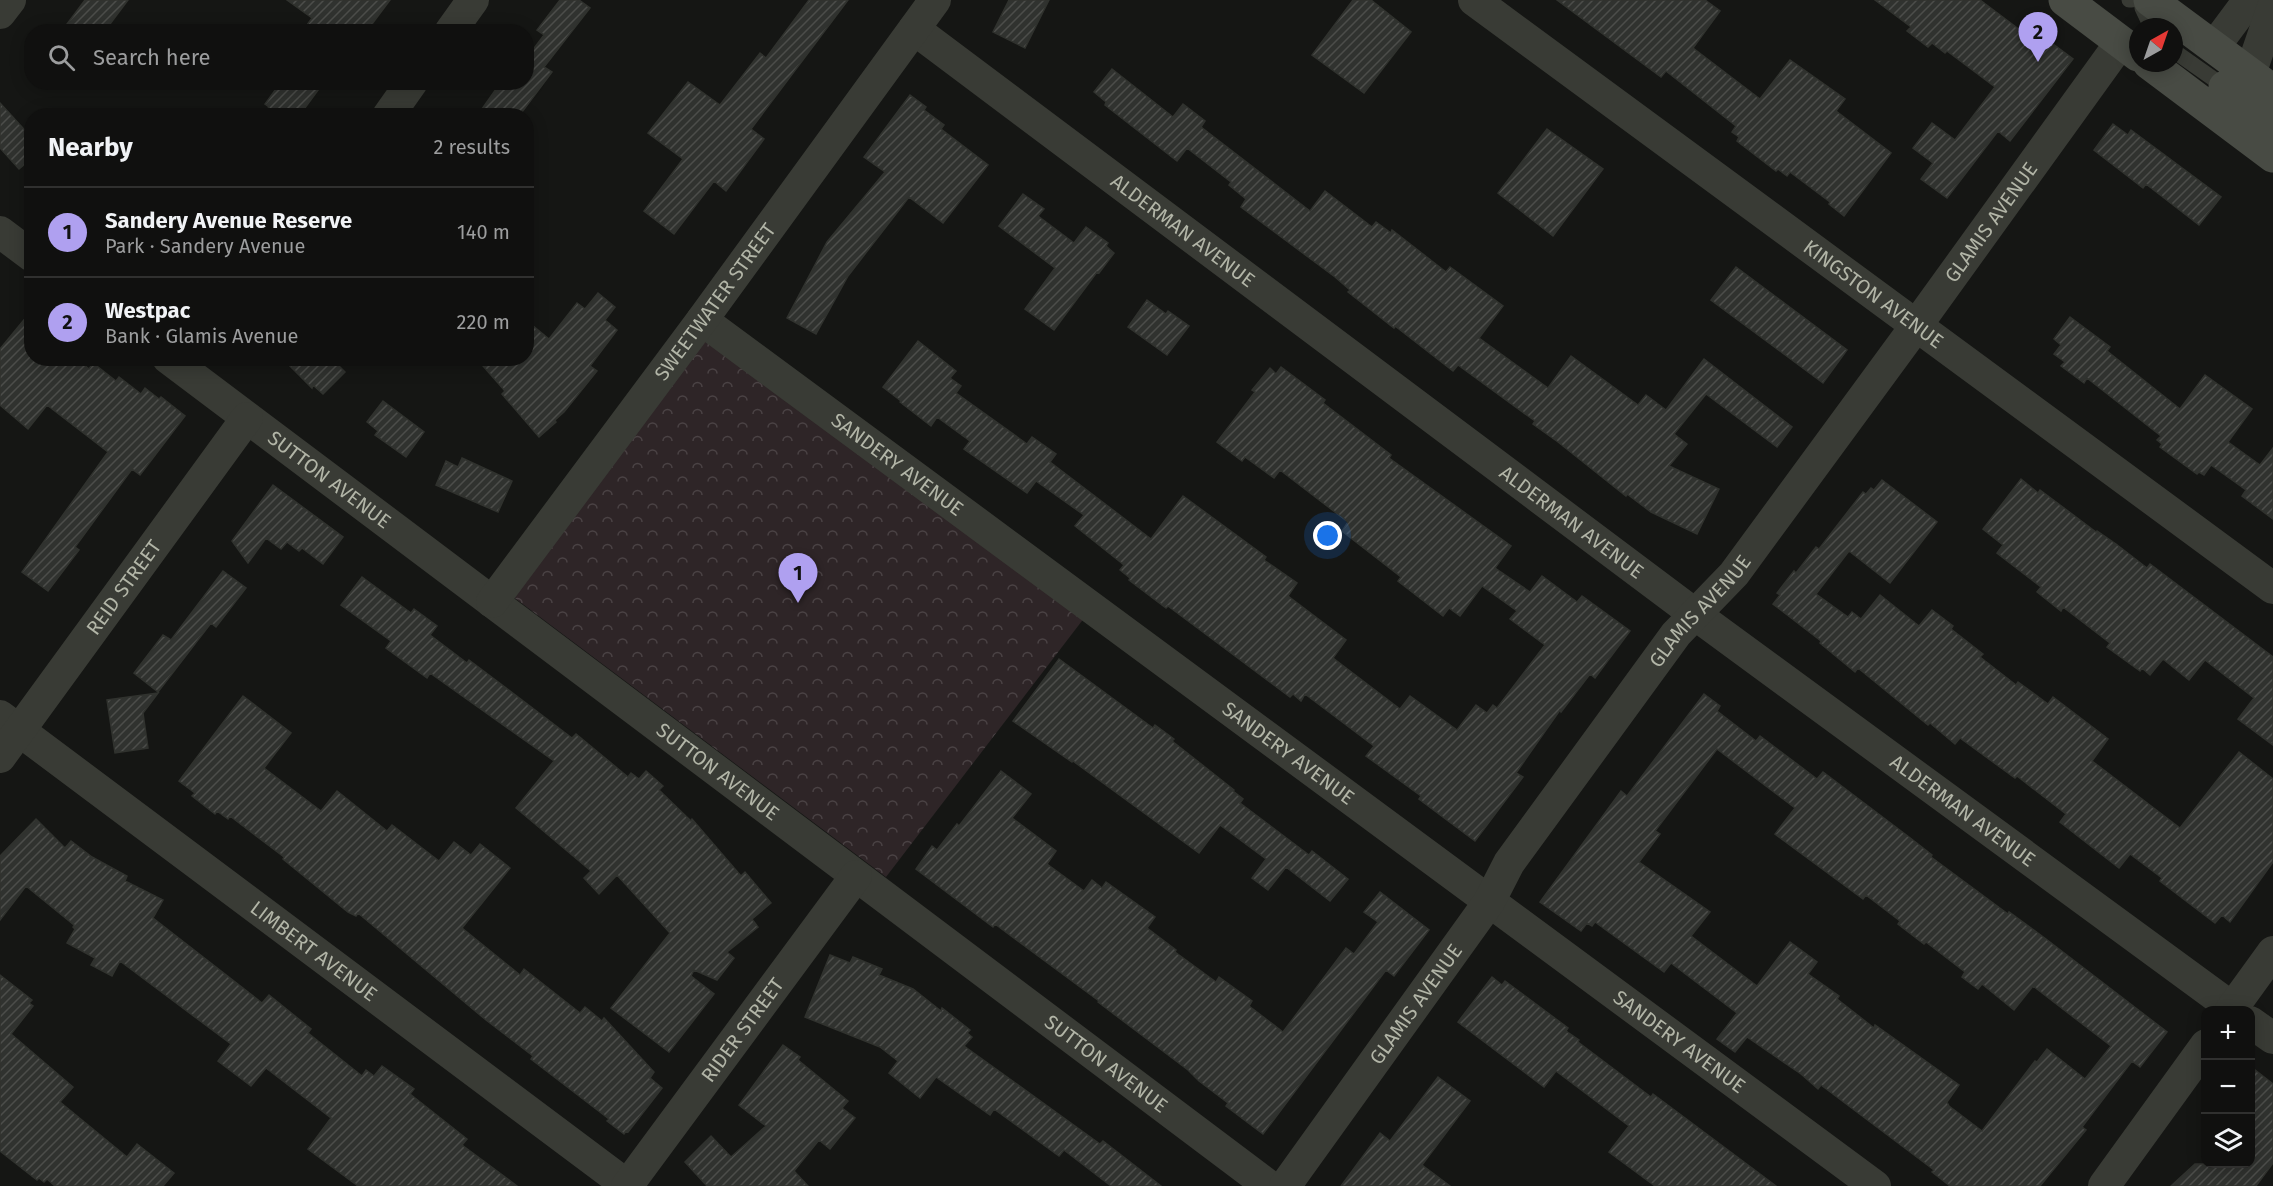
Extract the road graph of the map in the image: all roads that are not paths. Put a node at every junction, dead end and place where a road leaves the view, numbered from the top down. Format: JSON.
{"nodes":[{"id":1,"x":10,"y":0,"type":"edge"},
{"id":2,"x":473,"y":0,"type":"edge"},
{"id":3,"x":935,"y":0,"type":"edge"},
{"id":4,"x":1474,"y":0,"type":"edge"},
{"id":5,"x":2065,"y":0,"type":"edge"},
{"id":6,"x":2144,"y":0,"type":"edge"},
{"id":7,"x":2150,"y":0,"type":"edge"},
{"id":8,"x":2237,"y":0,"type":"edge"},
{"id":9,"x":2249,"y":0,"type":"edge"},
{"id":10,"x":2273,"y":7,"type":"edge"},
{"id":11,"x":0,"y":14,"type":"edge"},
{"id":12,"x":2147,"y":18,"type":"edge"},
{"id":13,"x":456,"y":24,"type":"edge"},
{"id":14,"x":914,"y":29,"type":"junction"},
{"id":15,"x":2214,"y":47,"type":"junction"},
{"id":16,"x":2129,"y":48,"type":"edge"},
{"id":17,"x":2183,"y":55,"type":"edge"},
{"id":18,"x":2161,"y":72,"type":"edge"},
{"id":19,"x":2249,"y":84,"type":"edge"},
{"id":20,"x":406,"y":90,"type":"edge"},
{"id":21,"x":394,"y":108,"type":"edge"},
{"id":22,"x":2273,"y":124,"type":"edge"},
{"id":23,"x":2273,"y":156,"type":"edge"},
{"id":24,"x":0,"y":232,"type":"edge"},
{"id":25,"x":24,"y":250,"type":"edge"},
{"id":26,"x":702,"y":320,"type":"junction"},
{"id":27,"x":1916,"y":326,"type":"junction"},
{"id":28,"x":201,"y":368,"type":"edge"},
{"id":29,"x":247,"y":418,"type":"junction"},
{"id":30,"x":2273,"y":588,"type":"edge"},
{"id":31,"x":492,"y":602,"type":"junction"},
{"id":32,"x":1696,"y":615,"type":"junction"},
{"id":33,"x":10,"y":723,"type":"edge"},
{"id":34,"x":0,"y":758,"type":"edge"},
{"id":35,"x":856,"y":876,"type":"junction"},
{"id":36,"x":1489,"y":902,"type":"junction"},
{"id":37,"x":2273,"y":952,"type":"edge"},
{"id":38,"x":2227,"y":1006,"type":"edge"},
{"id":39,"x":2241,"y":1006,"type":"edge"},
{"id":40,"x":2255,"y":1026,"type":"edge"},
{"id":41,"x":2273,"y":1038,"type":"edge"},
{"id":42,"x":2201,"y":1052,"type":"edge"},
{"id":43,"x":627,"y":1186,"type":"edge"},
{"id":44,"x":1269,"y":1186,"type":"edge"},
{"id":45,"x":1285,"y":1186,"type":"edge"},
{"id":46,"x":1875,"y":1186,"type":"edge"},
{"id":47,"x":2104,"y":1186,"type":"edge"}],
"edges":[{"from":1,"to":11,"type":"street"},
{"from":2,"to":13,"type":"street"},
{"from":3,"to":14,"type":"street","name":"SWEETWATER STREET"},
{"from":4,"to":27,"type":"street","name":"KINGSTON AVENUE"},
{"from":5,"to":16,"type":"main road"},
{"from":6,"to":12,"type":"lane"},
{"from":7,"to":15,"type":"main road"},
{"from":8,"to":15,"type":"lane"},
{"from":9,"to":15,"type":"street"},
{"from":10,"to":19,"type":"street"},
{"from":14,"to":26,"type":"street","name":"SWEETWATER STREET"},
{"from":14,"to":32,"type":"street","name":"ALDERMAN AVENUE"},
{"from":15,"to":19,"type":"main road"},
{"from":16,"to":27,"type":"street","name":"GLAMIS AVENUE"},
{"from":17,"to":19,"type":"lane"},
{"from":18,"to":23,"type":"main road"},
{"from":19,"to":22,"type":"main road"},
{"from":20,"to":21,"type":"street"},
{"from":24,"to":25,"type":"street"},
{"from":26,"to":31,"type":"street","name":"SWEETWATER STREET"},
{"from":26,"to":36,"type":"street","name":"SANDERY AVENUE"},
{"from":27,"to":30,"type":"street","name":"KINGSTON AVENUE"},
{"from":27,"to":32,"type":"street","name":"GLAMIS AVENUE"},
{"from":28,"to":29,"type":"street","name":"SUTTON AVENUE"},
{"from":29,"to":31,"type":"street","name":"SUTTON AVENUE"},
{"from":29,"to":33,"type":"street","name":"REID STREET"},
{"from":31,"to":35,"type":"street","name":"SUTTON AVENUE"},
{"from":32,"to":36,"type":"street","name":"GLAMIS AVENUE"},
{"from":32,"to":38,"type":"street","name":"ALDERMAN AVENUE"},
{"from":33,"to":34,"type":"street","name":"REID STREET"},
{"from":33,"to":43,"type":"street","name":"LIMBERT AVENUE"},
{"from":35,"to":43,"type":"street","name":"RIDER STREET"},
{"from":35,"to":44,"type":"street","name":"SUTTON AVENUE"},
{"from":36,"to":45,"type":"street","name":"GLAMIS AVENUE"},
{"from":36,"to":46,"type":"street","name":"SANDERY AVENUE"},
{"from":37,"to":39,"type":"street"},
{"from":40,"to":41,"type":"street","name":"ALDERMAN AVENUE"},
{"from":42,"to":47,"type":"street"}]}
